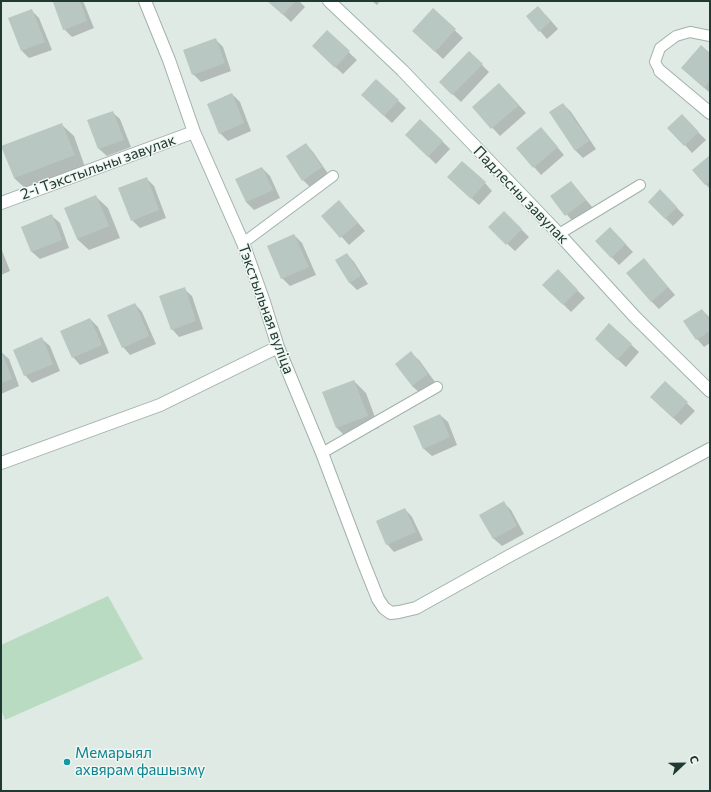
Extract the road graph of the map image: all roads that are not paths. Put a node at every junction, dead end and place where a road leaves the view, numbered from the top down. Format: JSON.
{"nodes":[{"id":1,"x":146,"y":1,"type":"edge"},
{"id":2,"x":329,"y":1,"type":"edge"},
{"id":3,"x":710,"y":36,"type":"edge"},
{"id":4,"x":660,"y":71,"type":"joint"},
{"id":5,"x":710,"y":113,"type":"edge"},
{"id":6,"x":194,"y":132,"type":"junction"},
{"id":7,"x":333,"y":176,"type":"dead end"},
{"id":8,"x":640,"y":185,"type":"dead end"},
{"id":9,"x":1,"y":203,"type":"edge"},
{"id":10,"x":559,"y":234,"type":"junction"},
{"id":11,"x":243,"y":243,"type":"junction"},
{"id":12,"x":278,"y":347,"type":"junction"},
{"id":13,"x":437,"y":387,"type":"dead end"},
{"id":14,"x":710,"y":391,"type":"edge"},
{"id":15,"x":710,"y":448,"type":"edge"},
{"id":16,"x":322,"y":453,"type":"junction"},
{"id":17,"x":1,"y":464,"type":"edge"}],
"edges":[{"from":1,"to":6,"type":"street","name":"Тэкстыльная вуліца"},
{"from":2,"to":10,"type":"street","name":"Падлесны завулак"},
{"from":3,"to":4,"type":"lane"},
{"from":4,"to":5,"type":"street"},
{"from":6,"to":9,"type":"street","name":"2-і Тэкстыльны завулак"},
{"from":6,"to":11,"type":"street","name":"Тэкстыльная вуліца"},
{"from":7,"to":11,"type":"lane"},
{"from":8,"to":10,"type":"lane"},
{"from":10,"to":14,"type":"street","name":"Падлесны завулак"},
{"from":11,"to":12,"type":"street","name":"Тэкстыльная вуліца"},
{"from":12,"to":16,"type":"street","name":"Тэкстыльная вуліца"},
{"from":12,"to":17,"type":"street"},
{"from":13,"to":16,"type":"lane"},
{"from":15,"to":16,"type":"street","name":"Тэкстыльная вуліца"}]}
